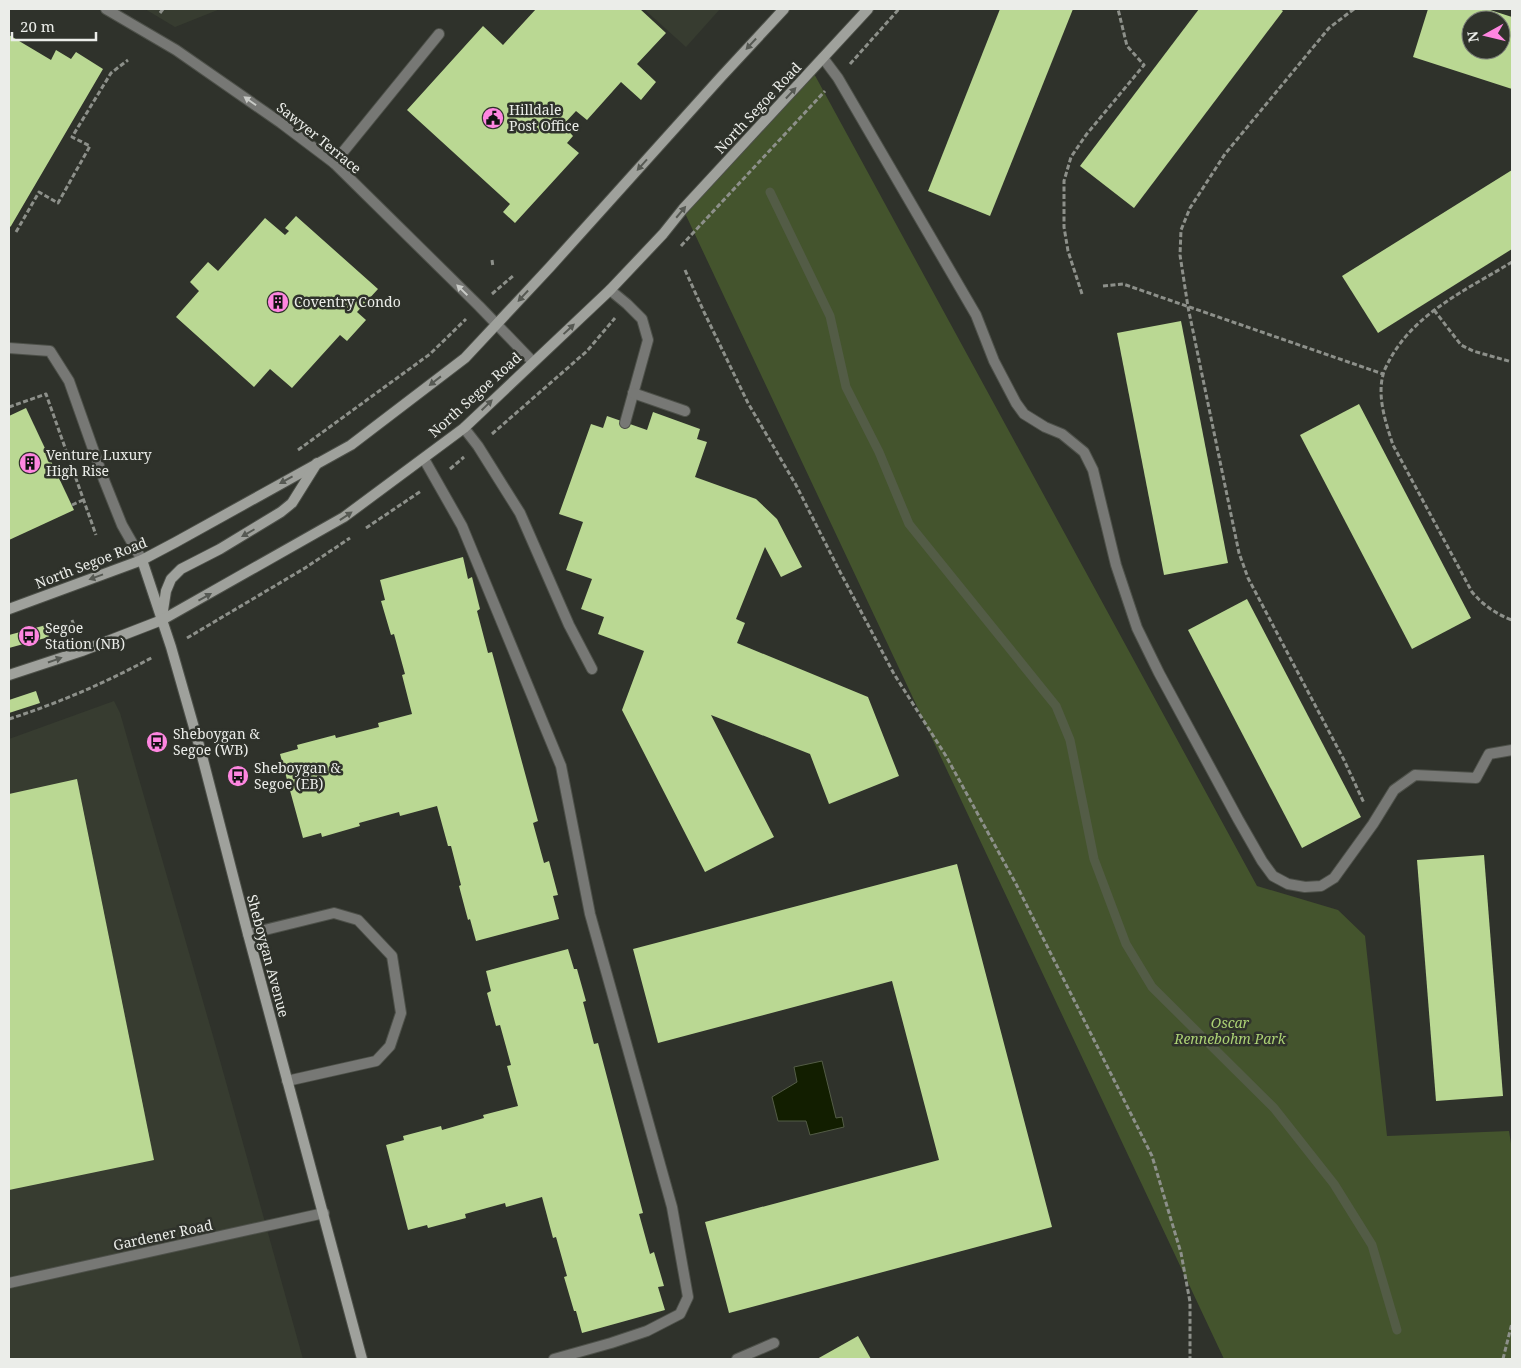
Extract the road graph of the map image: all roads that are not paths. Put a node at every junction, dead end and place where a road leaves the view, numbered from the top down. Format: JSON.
{"nodes":[{"id":1,"x":106,"y":9,"type":"edge"},
{"id":2,"x":784,"y":9,"type":"edge"},
{"id":3,"x":868,"y":9,"type":"edge"},
{"id":4,"x":439,"y":34,"type":"dead end"},
{"id":5,"x":823,"y":58,"type":"junction"},
{"id":6,"x":334,"y":163,"type":"junction"},
{"id":7,"x":610,"y":290,"type":"junction"},
{"id":8,"x":497,"y":324,"type":"junction"},
{"id":9,"x":9,"y":348,"type":"edge"},
{"id":10,"x":533,"y":362,"type":"junction"},
{"id":11,"x":634,"y":393,"type":"junction"},
{"id":12,"x":685,"y":411,"type":"dead end"},
{"id":13,"x":625,"y":422,"type":"dead end"},
{"id":14,"x":464,"y":428,"type":"junction"},
{"id":15,"x":424,"y":459,"type":"junction"},
{"id":16,"x":317,"y":463,"type":"junction"},
{"id":17,"x":142,"y":560,"type":"junction"},
{"id":18,"x":9,"y":609,"type":"edge"},
{"id":19,"x":162,"y":620,"type":"junction"},
{"id":20,"x":592,"y":668,"type":"dead end"},
{"id":21,"x":9,"y":675,"type":"edge"},
{"id":22,"x":1512,"y":750,"type":"edge"},
{"id":23,"x":248,"y":934,"type":"junction"},
{"id":24,"x":287,"y":1080,"type":"junction"},
{"id":25,"x":324,"y":1213,"type":"junction"},
{"id":26,"x":9,"y":1283,"type":"edge"},
{"id":27,"x":774,"y":1343,"type":"dead end"},
{"id":28,"x":362,"y":1359,"type":"edge"},
{"id":29,"x":554,"y":1359,"type":"edge"},
{"id":30,"x":738,"y":1359,"type":"edge"}],
"edges":[{"from":6,"to":1,"type":"street","name":"Sawyer Terrace","one_way":true},
{"from":2,"to":8,"type":"street","name":"North Segoe Road","one_way":true},
{"from":3,"to":5,"type":"street","name":"North Segoe Road"},
{"from":4,"to":6,"type":"street"},
{"from":7,"to":5,"type":"street","name":"North Segoe Road","one_way":true},
{"from":5,"to":22,"type":"street"},
{"from":8,"to":6,"type":"street","name":"Sawyer Terrace","one_way":true},
{"from":10,"to":7,"type":"street","name":"North Segoe Road","one_way":true},
{"from":7,"to":11,"type":"street"},
{"from":8,"to":10,"type":"street","name":"Sawyer Terrace"},
{"from":8,"to":16,"type":"street","name":"North Segoe Road","one_way":true},
{"from":9,"to":17,"type":"street"},
{"from":14,"to":10,"type":"street","name":"North Segoe Road","one_way":true},
{"from":11,"to":12,"type":"street"},
{"from":11,"to":13,"type":"street"},
{"from":14,"to":15,"type":"street","name":"North Segoe Road"},
{"from":14,"to":20,"type":"street"},
{"from":19,"to":15,"type":"street","name":"North Segoe Road","one_way":true},
{"from":15,"to":29,"type":"street"},
{"from":16,"to":17,"type":"street","name":"North Segoe Road","one_way":true},
{"from":16,"to":19,"type":"street","one_way":true},
{"from":17,"to":18,"type":"street","name":"North Segoe Road","one_way":true},
{"from":17,"to":19,"type":"street","name":"Sheboygan Avenue"},
{"from":21,"to":19,"type":"street","name":"North Segoe Road","one_way":true},
{"from":19,"to":23,"type":"street","name":"Sheboygan Avenue"},
{"from":23,"to":24,"type":"street","name":"Sheboygan Avenue"},
{"from":23,"to":24,"type":"street"},
{"from":24,"to":25,"type":"street","name":"Sheboygan Avenue"},
{"from":25,"to":26,"type":"street","name":"Gardener Road"},
{"from":25,"to":28,"type":"street","name":"Sheboygan Avenue"},
{"from":27,"to":30,"type":"street"}]}
